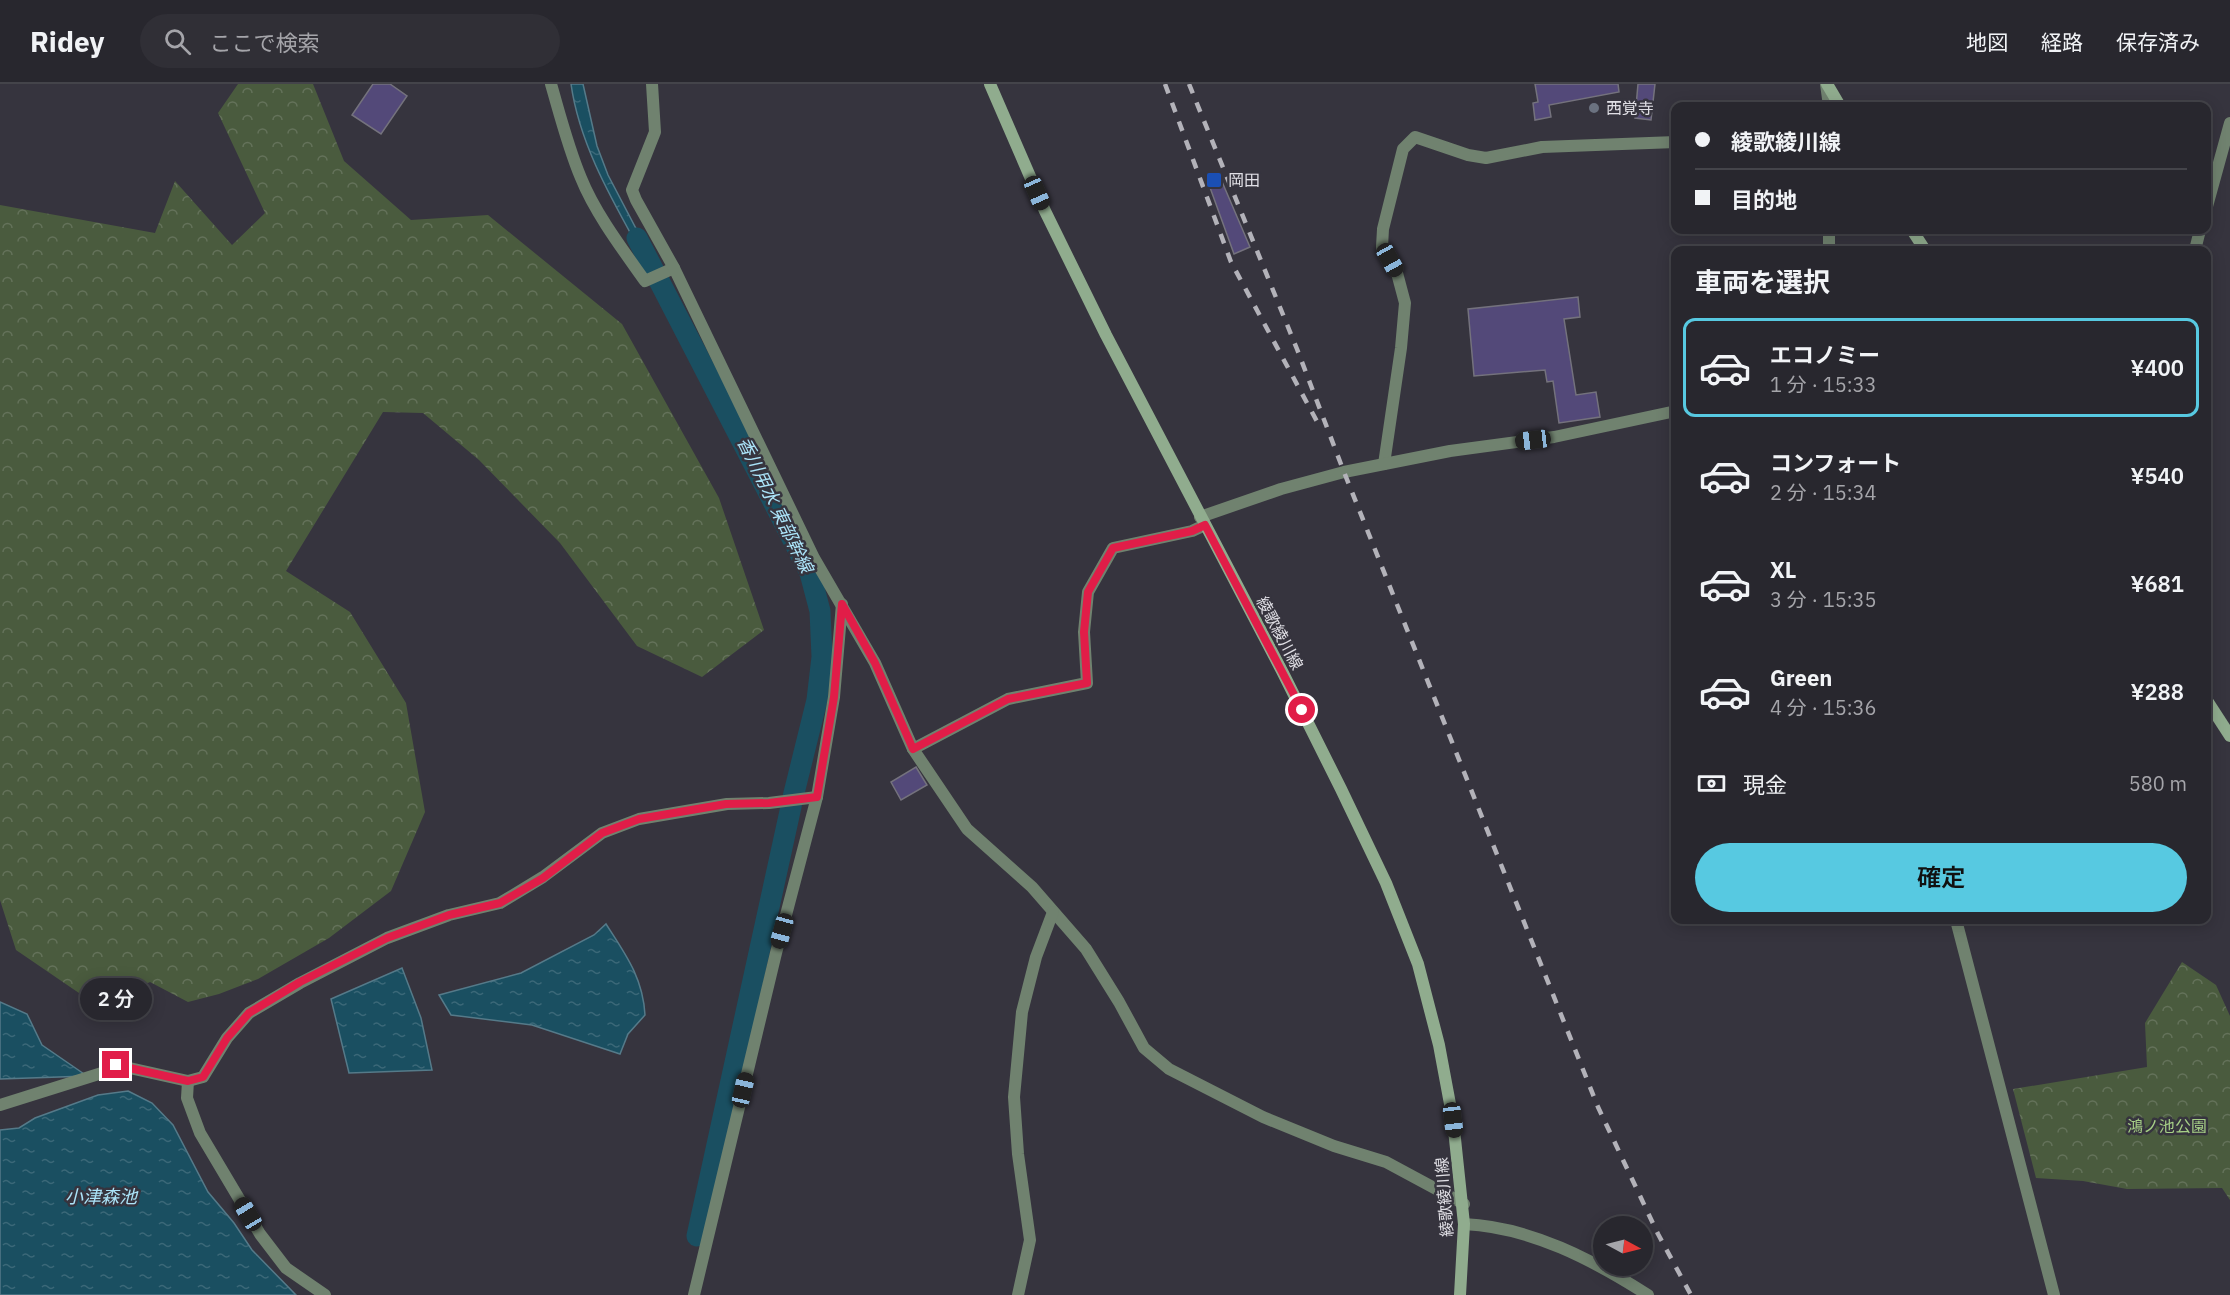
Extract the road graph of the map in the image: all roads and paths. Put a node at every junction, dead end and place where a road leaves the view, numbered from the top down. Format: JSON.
{"nodes":[{"id":1,"x":551,"y":84,"type":"edge"},
{"id":2,"x":652,"y":84,"type":"edge"},
{"id":3,"x":990,"y":84,"type":"edge"},
{"id":4,"x":1826,"y":84,"type":"edge"},
{"id":5,"x":1828,"y":102,"type":"edge"},
{"id":6,"x":1837,"y":102,"type":"edge"},
{"id":7,"x":2230,"y":123,"type":"edge"},
{"id":8,"x":1671,"y":142,"type":"edge"},
{"id":9,"x":2211,"y":192,"type":"edge"},
{"id":10,"x":668,"y":271,"type":"junction"},
{"id":11,"x":1671,"y":412,"type":"edge"},
{"id":12,"x":1384,"y":464,"type":"junction"},
{"id":13,"x":1202,"y":521,"type":"junction"},
{"id":14,"x":842,"y":604,"type":"junction"},
{"id":15,"x":2211,"y":707,"type":"edge"},
{"id":16,"x":2230,"y":736,"type":"edge"},
{"id":17,"x":913,"y":749,"type":"junction"},
{"id":18,"x":817,"y":797,"type":"junction"},
{"id":19,"x":1053,"y":912,"type":"junction"},
{"id":20,"x":1957,"y":924,"type":"edge"},
{"id":21,"x":188,"y":1081,"type":"junction"},
{"id":22,"x":0,"y":1105,"type":"edge"},
{"id":23,"x":1464,"y":1203,"type":"junction"},
{"id":24,"x":1464,"y":1224,"type":"junction"},
{"id":25,"x":325,"y":1295,"type":"edge"},
{"id":26,"x":694,"y":1295,"type":"edge"},
{"id":27,"x":1018,"y":1295,"type":"edge"},
{"id":28,"x":1460,"y":1295,"type":"edge"},
{"id":29,"x":1648,"y":1295,"type":"edge"},
{"id":30,"x":2054,"y":1295,"type":"edge"}],
"edges":[{"from":1,"to":10,"type":"street"},
{"from":2,"to":10,"type":"street"},
{"from":3,"to":13,"type":"main road","name":"綾歌綾川線"},
{"from":4,"to":5,"type":"street"},
{"from":4,"to":6,"type":"main road"},
{"from":7,"to":9,"type":"street"},
{"from":8,"to":12,"type":"street"},
{"from":10,"to":14,"type":"street"},
{"from":11,"to":12,"type":"street"},
{"from":12,"to":13,"type":"street"},
{"from":13,"to":17,"type":"street"},
{"from":13,"to":23,"type":"main road","name":"綾歌綾川線"},
{"from":14,"to":17,"type":"street"},
{"from":14,"to":18,"type":"street"},
{"from":15,"to":16,"type":"main road"},
{"from":17,"to":19,"type":"street"},
{"from":18,"to":21,"type":"street"},
{"from":18,"to":26,"type":"street"},
{"from":19,"to":23,"type":"street"},
{"from":19,"to":27,"type":"street"},
{"from":20,"to":30,"type":"street"},
{"from":21,"to":22,"type":"street"},
{"from":21,"to":25,"type":"street"},
{"from":23,"to":24,"type":"main road","name":"綾歌綾川線"},
{"from":24,"to":28,"type":"main road","name":"綾歌綾川線"},
{"from":24,"to":29,"type":"street"}]}
